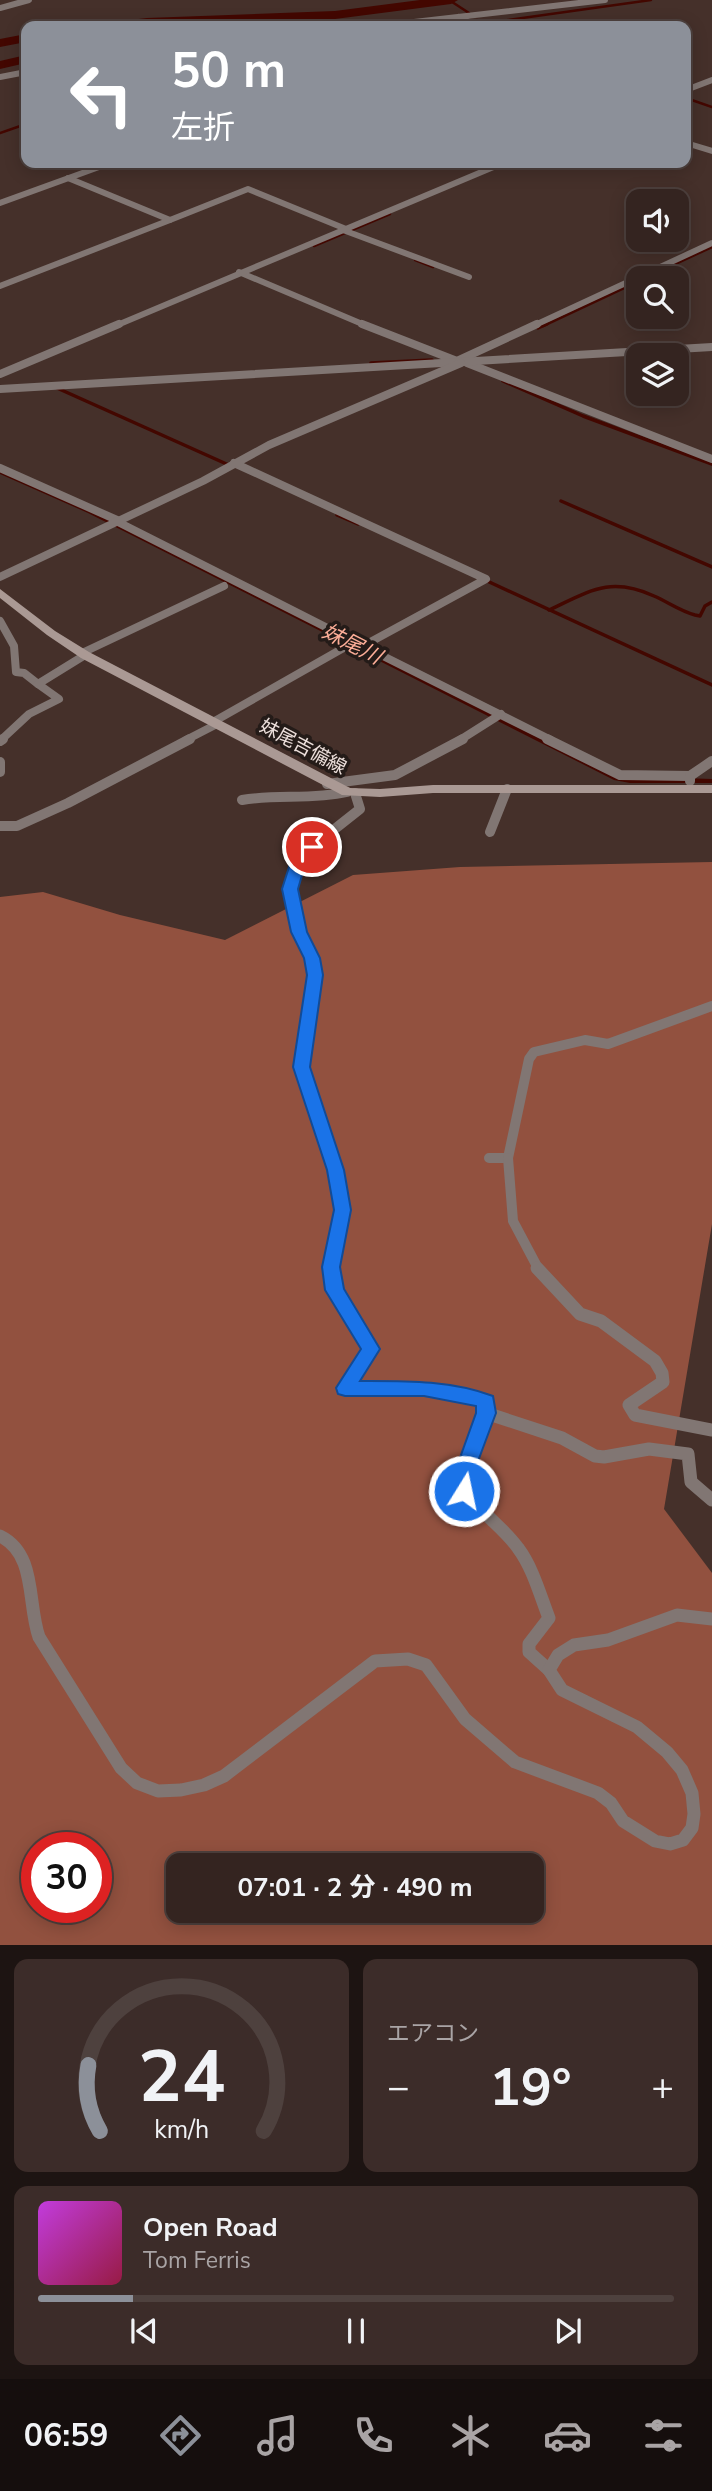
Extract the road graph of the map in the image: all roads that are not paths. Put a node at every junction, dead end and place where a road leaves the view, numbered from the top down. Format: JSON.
{"nodes":[{"id":1,"x":29,"y":0,"type":"edge"},
{"id":2,"x":605,"y":0,"type":"edge"},
{"id":3,"x":0,"y":8,"type":"edge"},
{"id":4,"x":460,"y":16,"type":"junction"},
{"id":5,"x":420,"y":21,"type":"edge"},
{"id":6,"x":468,"y":21,"type":"edge"},
{"id":7,"x":21,"y":73,"type":"edge"},
{"id":8,"x":0,"y":77,"type":"edge"},
{"id":9,"x":712,"y":80,"type":"edge"},
{"id":10,"x":691,"y":88,"type":"edge"},
{"id":11,"x":691,"y":145,"type":"edge"},
{"id":12,"x":712,"y":151,"type":"edge"},
{"id":13,"x":98,"y":168,"type":"edge"},
{"id":14,"x":491,"y":168,"type":"edge"},
{"id":15,"x":70,"y":179,"type":"junction"},
{"id":16,"x":0,"y":203,"type":"edge"},
{"id":17,"x":170,"y":220,"type":"junction"},
{"id":18,"x":346,"y":231,"type":"junction"},
{"id":19,"x":712,"y":243,"type":"edge"},
{"id":20,"x":242,"y":274,"type":"junction"},
{"id":21,"x":469,"y":277,"type":"dead end"},
{"id":22,"x":0,"y":286,"type":"edge"},
{"id":23,"x":712,"y":347,"type":"edge"},
{"id":24,"x":461,"y":361,"type":"junction"},
{"id":25,"x":0,"y":374,"type":"edge"},
{"id":26,"x":0,"y":389,"type":"edge"},
{"id":27,"x":712,"y":459,"type":"edge"},
{"id":28,"x":232,"y":465,"type":"junction"},
{"id":29,"x":0,"y":468,"type":"edge"},
{"id":30,"x":114,"y":522,"type":"junction"},
{"id":31,"x":0,"y":577,"type":"edge"},
{"id":32,"x":224,"y":586,"type":"dead end"},
{"id":33,"x":1,"y":593,"type":"edge"},
{"id":34,"x":0,"y":621,"type":"edge"},
{"id":35,"x":354,"y":644,"type":"junction"},
{"id":36,"x":83,"y":654,"type":"junction"},
{"id":37,"x":38,"y":684,"type":"junction"},
{"id":38,"x":499,"y":716,"type":"junction"},
{"id":39,"x":216,"y":723,"type":"junction"},
{"id":40,"x":0,"y":741,"type":"edge"},
{"id":41,"x":712,"y":761,"type":"edge"},
{"id":42,"x":0,"y":762,"type":"edge"},
{"id":43,"x":0,"y":772,"type":"edge"},
{"id":44,"x":327,"y":783,"type":"junction"},
{"id":45,"x":691,"y":783,"type":"junction"},
{"id":46,"x":507,"y":789,"type":"junction"},
{"id":47,"x":712,"y":789,"type":"edge"},
{"id":48,"x":351,"y":793,"type":"junction"},
{"id":49,"x":242,"y":800,"type":"dead end"},
{"id":50,"x":0,"y":826,"type":"edge"},
{"id":51,"x":490,"y":832,"type":"dead end"},
{"id":52,"x":712,"y":1006,"type":"edge"},
{"id":53,"x":489,"y":1158,"type":"dead end"},
{"id":54,"x":508,"y":1158,"type":"junction"},
{"id":55,"x":486,"y":1413,"type":"junction"},
{"id":56,"x":712,"y":1430,"type":"edge"},
{"id":57,"x":712,"y":1500,"type":"edge"},
{"id":58,"x":0,"y":1536,"type":"edge"},
{"id":59,"x":712,"y":1619,"type":"edge"},
{"id":60,"x":549,"y":1670,"type":"junction"}],
"edges":[{"from":1,"to":3,"type":"street"},
{"from":2,"to":4,"type":"street"},
{"from":4,"to":5,"type":"street"},
{"from":4,"to":6,"type":"street"},
{"from":7,"to":8,"type":"street"},
{"from":9,"to":10,"type":"street"},
{"from":11,"to":12,"type":"street"},
{"from":13,"to":15,"type":"street"},
{"from":14,"to":18,"type":"street"},
{"from":15,"to":16,"type":"street"},
{"from":15,"to":17,"type":"street"},
{"from":17,"to":18,"type":"street"},
{"from":17,"to":22,"type":"street"},
{"from":18,"to":20,"type":"street"},
{"from":18,"to":21,"type":"street"},
{"from":19,"to":24,"type":"street"},
{"from":20,"to":24,"type":"street"},
{"from":20,"to":25,"type":"street"},
{"from":23,"to":24,"type":"street"},
{"from":24,"to":26,"type":"street"},
{"from":24,"to":27,"type":"street"},
{"from":24,"to":28,"type":"street"},
{"from":28,"to":30,"type":"street"},
{"from":28,"to":35,"type":"street"},
{"from":29,"to":30,"type":"street"},
{"from":30,"to":31,"type":"street"},
{"from":30,"to":35,"type":"street"},
{"from":32,"to":36,"type":"street"},
{"from":33,"to":36,"type":"main road","name":"妹尾吉備線"},
{"from":34,"to":37,"type":"street"},
{"from":35,"to":38,"type":"street"},
{"from":35,"to":39,"type":"street"},
{"from":36,"to":37,"type":"street"},
{"from":36,"to":39,"type":"main road","name":"妹尾吉備線"},
{"from":37,"to":40,"type":"street"},
{"from":38,"to":44,"type":"street"},
{"from":38,"to":45,"type":"street"},
{"from":39,"to":44,"type":"main road","name":"妹尾吉備線"},
{"from":39,"to":50,"type":"street"},
{"from":41,"to":45,"type":"street"},
{"from":42,"to":43,"type":"street"},
{"from":44,"to":48,"type":"main road","name":"妹尾吉備線"},
{"from":45,"to":46,"type":"main road","name":"妹尾吉備線"},
{"from":45,"to":47,"type":"main road","name":"妹尾吉備線"},
{"from":46,"to":48,"type":"main road","name":"妹尾吉備線"},
{"from":46,"to":51,"type":"street"},
{"from":48,"to":49,"type":"street"},
{"from":48,"to":55,"type":"street"},
{"from":52,"to":54,"type":"street"},
{"from":53,"to":54,"type":"street"},
{"from":54,"to":56,"type":"street"},
{"from":55,"to":57,"type":"street"},
{"from":55,"to":60,"type":"street"},
{"from":58,"to":60,"type":"street"},
{"from":59,"to":60,"type":"street"}]}
